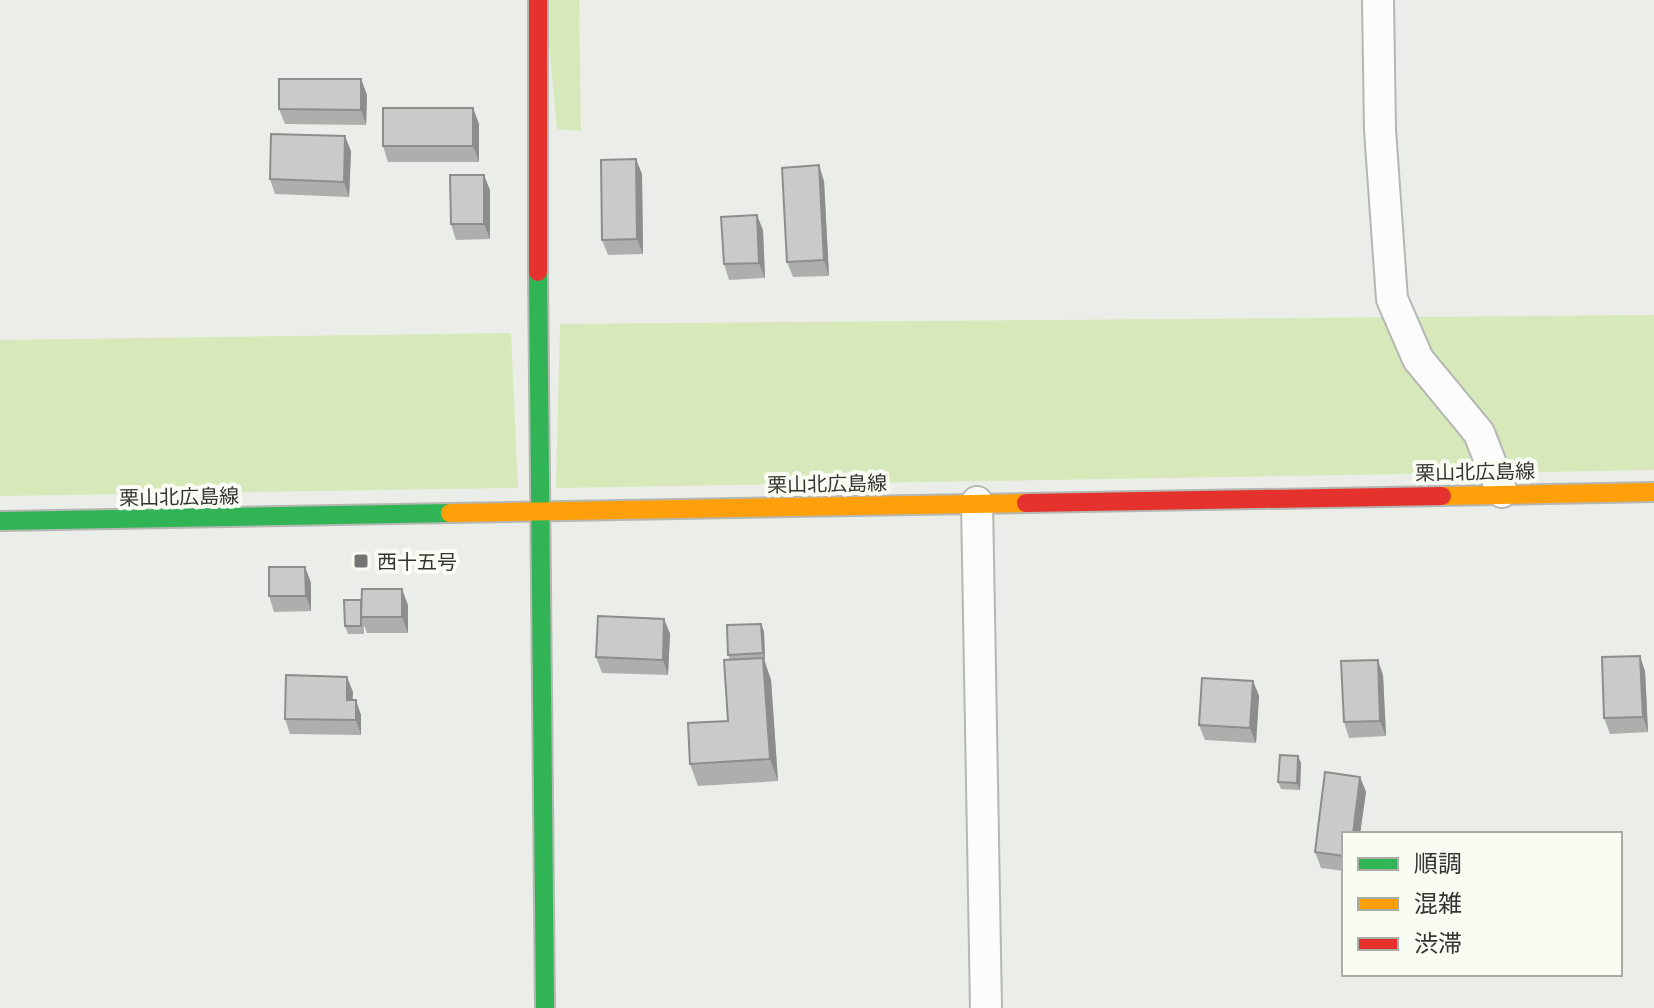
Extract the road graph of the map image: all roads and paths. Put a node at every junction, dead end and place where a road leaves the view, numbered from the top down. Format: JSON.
{"nodes":[{"id":1,"x":538,"y":0,"type":"edge"},
{"id":2,"x":1378,"y":0,"type":"edge"},
{"id":3,"x":1502,"y":492,"type":"junction"},
{"id":4,"x":1654,"y":492,"type":"edge"},
{"id":5,"x":977,"y":502,"type":"junction"},
{"id":6,"x":538,"y":511,"type":"junction"},
{"id":7,"x":0,"y":521,"type":"edge"},
{"id":8,"x":545,"y":1008,"type":"edge"},
{"id":9,"x":986,"y":1008,"type":"edge"}],
"edges":[{"from":1,"to":6,"type":"main road"},
{"from":2,"to":3,"type":"street"},
{"from":3,"to":4,"type":"main road","name":"栗山北広島線"},
{"from":3,"to":5,"type":"main road","name":"栗山北広島線"},
{"from":5,"to":6,"type":"main road","name":"栗山北広島線"},
{"from":5,"to":9,"type":"street"},
{"from":6,"to":7,"type":"main road","name":"栗山北広島線"},
{"from":6,"to":8,"type":"main road"}]}
